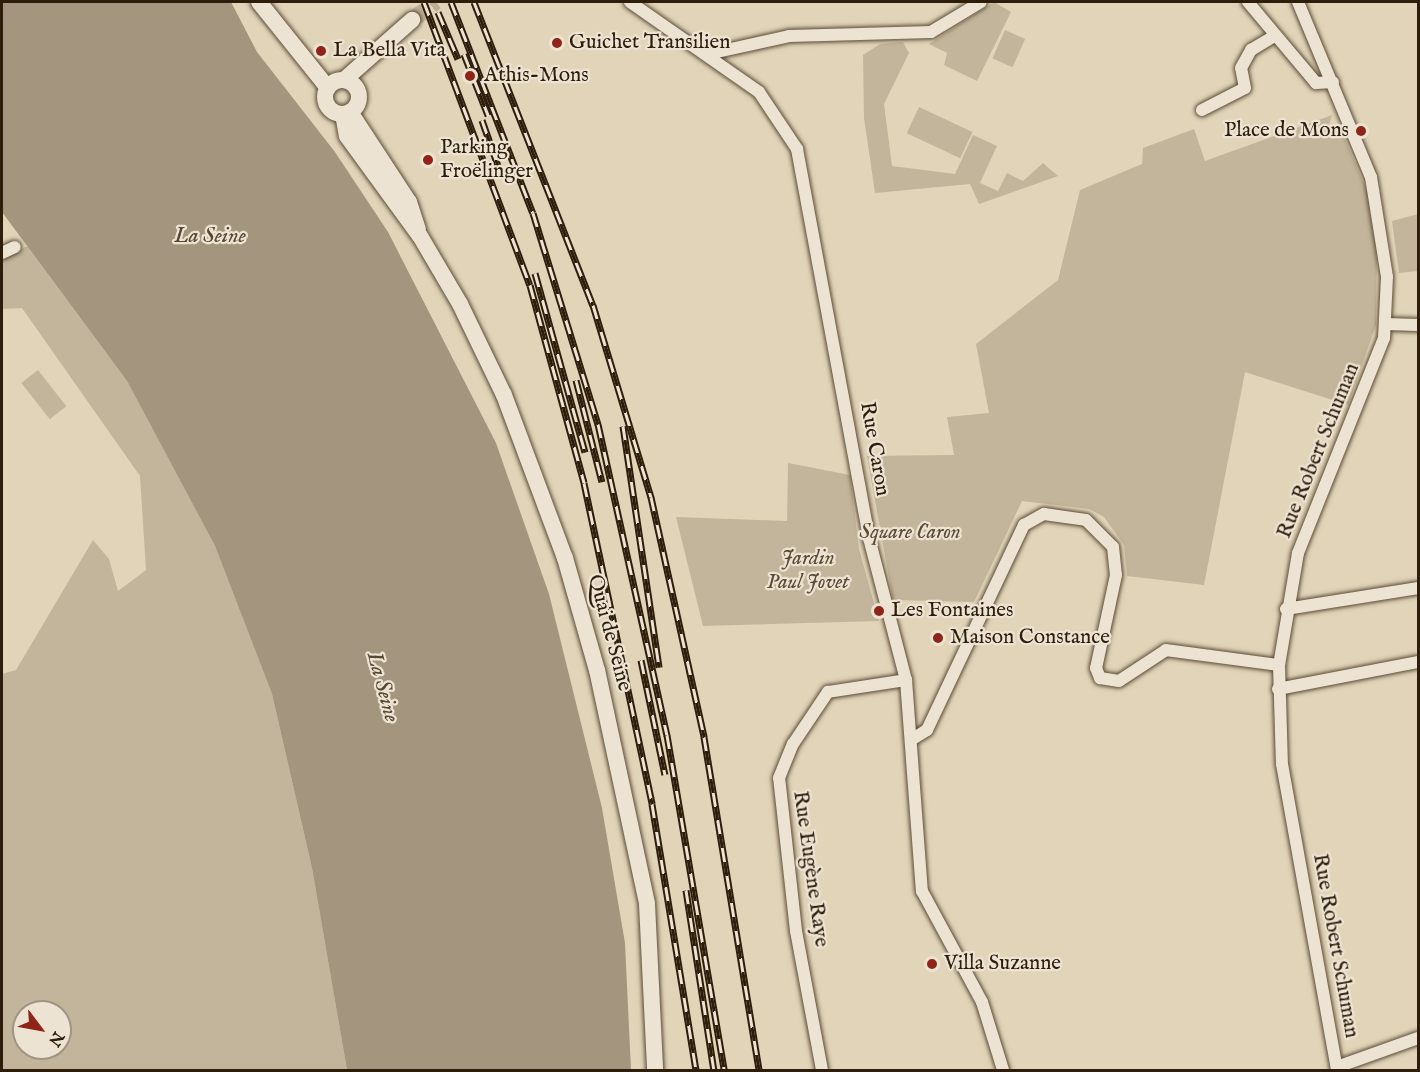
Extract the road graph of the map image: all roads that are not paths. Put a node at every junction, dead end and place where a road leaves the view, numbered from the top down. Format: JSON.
{"nodes":[{"id":1,"x":259,"y":2,"type":"edge"},
{"id":2,"x":630,"y":2,"type":"edge"},
{"id":3,"x":981,"y":2,"type":"edge"},
{"id":4,"x":1248,"y":2,"type":"edge"},
{"id":5,"x":1298,"y":2,"type":"edge"},
{"id":6,"x":412,"y":20,"type":"tunnel mouth"},
{"id":7,"x":1274,"y":36,"type":"junction"},
{"id":8,"x":708,"y":54,"type":"junction"},
{"id":9,"x":344,"y":80,"type":"junction"},
{"id":10,"x":1333,"y":82,"type":"junction"},
{"id":11,"x":328,"y":88,"type":"junction"},
{"id":12,"x":1202,"y":110,"type":"dead end"},
{"id":13,"x":346,"y":113,"type":"junction"},
{"id":14,"x":15,"y":247,"type":"dead end"},
{"id":15,"x":2,"y":253,"type":"edge"},
{"id":16,"x":1386,"y":324,"type":"junction"},
{"id":17,"x":1419,"y":325,"type":"edge"},
{"id":18,"x":1419,"y":588,"type":"edge"},
{"id":19,"x":1286,"y":609,"type":"junction"},
{"id":20,"x":1419,"y":662,"type":"edge"},
{"id":21,"x":1279,"y":665,"type":"junction"},
{"id":22,"x":906,"y":680,"type":"junction"},
{"id":23,"x":1278,"y":689,"type":"junction"},
{"id":24,"x":911,"y":740,"type":"junction"},
{"id":25,"x":1419,"y":1038,"type":"edge"},
{"id":26,"x":1337,"y":1069,"type":"edge"},
{"id":27,"x":655,"y":1071,"type":"edge"},
{"id":28,"x":822,"y":1071,"type":"edge"},
{"id":29,"x":1003,"y":1071,"type":"edge"}],
"edges":[{"from":1,"to":11,"type":"main road"},
{"from":2,"to":8,"type":"street","name":"Rue Caron"},
{"from":3,"to":8,"type":"street"},
{"from":4,"to":7,"type":"street"},
{"from":5,"to":10,"type":"street","name":"Rue Robert Schuman"},
{"from":6,"to":9,"type":"main road"},
{"from":7,"to":10,"type":"street"},
{"from":7,"to":12,"type":"street"},
{"from":8,"to":22,"type":"street","name":"Rue Caron"},
{"from":9,"to":11,"type":"main road"},
{"from":9,"to":13,"type":"main road"},
{"from":10,"to":16,"type":"street","name":"Rue Robert Schuman"},
{"from":11,"to":13,"type":"main road"},
{"from":13,"to":27,"type":"main road","name":"Quai de Seine"},
{"from":14,"to":15,"type":"street"},
{"from":16,"to":17,"type":"street"},
{"from":16,"to":19,"type":"street","name":"Rue Robert Schuman"},
{"from":18,"to":19,"type":"street"},
{"from":19,"to":21,"type":"street","name":"Rue Robert Schuman"},
{"from":20,"to":23,"type":"street"},
{"from":21,"to":23,"type":"street","name":"Rue Robert Schuman"},
{"from":21,"to":24,"type":"street"},
{"from":22,"to":24,"type":"street","name":"Rue Caron"},
{"from":22,"to":28,"type":"street","name":"Rue Eugène Raye"},
{"from":23,"to":26,"type":"street","name":"Rue Robert Schuman"},
{"from":24,"to":29,"type":"street","name":"Rue Caron"},
{"from":25,"to":26,"type":"street"}]}
